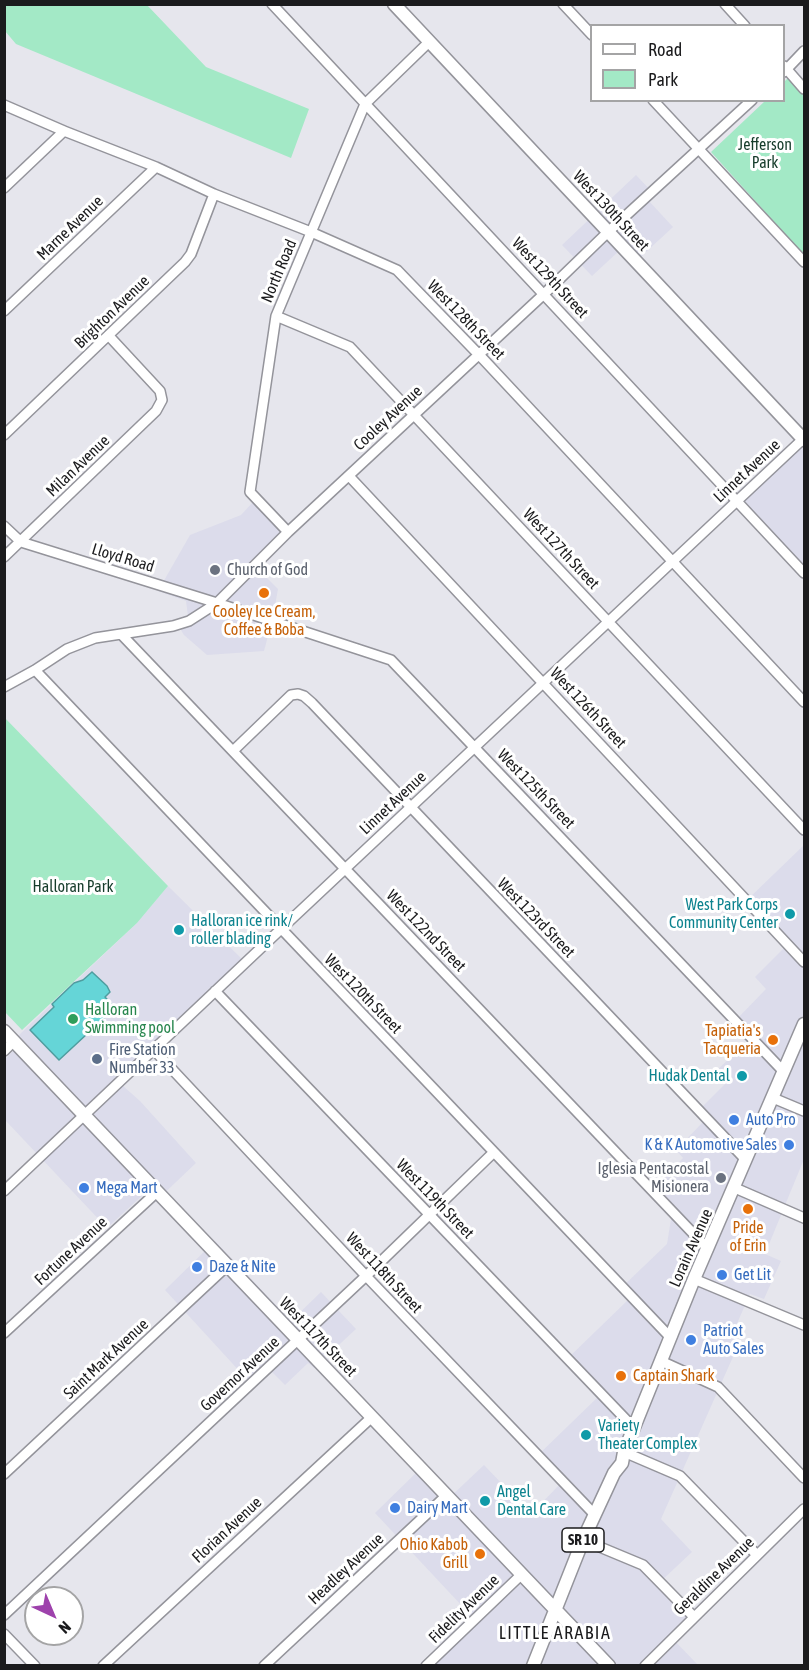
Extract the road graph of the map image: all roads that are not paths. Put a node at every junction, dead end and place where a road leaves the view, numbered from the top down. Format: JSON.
{"nodes":[{"id":1,"x":272,"y":4,"type":"edge"},
{"id":2,"x":394,"y":4,"type":"edge"},
{"id":3,"x":563,"y":4,"type":"edge"},
{"id":4,"x":725,"y":4,"type":"edge"},
{"id":5,"x":743,"y":24,"type":"edge"},
{"id":6,"x":590,"y":34,"type":"edge"},
{"id":7,"x":429,"y":42,"type":"junction"},
{"id":8,"x":804,"y":51,"type":"edge"},
{"id":9,"x":785,"y":68,"type":"edge"},
{"id":10,"x":785,"y":70,"type":"edge"},
{"id":11,"x":804,"y":89,"type":"edge"},
{"id":12,"x":655,"y":102,"type":"edge"},
{"id":13,"x":750,"y":102,"type":"edge"},
{"id":14,"x":365,"y":104,"type":"junction"},
{"id":15,"x":4,"y":105,"type":"edge"},
{"id":16,"x":64,"y":131,"type":"junction"},
{"id":17,"x":699,"y":149,"type":"junction"},
{"id":18,"x":156,"y":167,"type":"junction"},
{"id":19,"x":4,"y":188,"type":"edge"},
{"id":20,"x":214,"y":194,"type":"junction"},
{"id":21,"x":311,"y":232,"type":"junction"},
{"id":22,"x":608,"y":232,"type":"junction"},
{"id":23,"x":804,"y":262,"type":"edge"},
{"id":24,"x":544,"y":294,"type":"junction"},
{"id":25,"x":4,"y":311,"type":"edge"},
{"id":26,"x":276,"y":316,"type":"junction"},
{"id":27,"x":109,"y":336,"type":"junction"},
{"id":28,"x":479,"y":354,"type":"junction"},
{"id":29,"x":414,"y":414,"type":"junction"},
{"id":30,"x":4,"y":435,"type":"edge"},
{"id":31,"x":804,"y":440,"type":"edge"},
{"id":32,"x":349,"y":476,"type":"junction"},
{"id":33,"x":737,"y":501,"type":"junction"},
{"id":34,"x":4,"y":526,"type":"edge"},
{"id":35,"x":288,"y":532,"type":"junction"},
{"id":36,"x":21,"y":542,"type":"junction"},
{"id":37,"x":4,"y":557,"type":"edge"},
{"id":38,"x":672,"y":561,"type":"junction"},
{"id":39,"x":804,"y":573,"type":"edge"},
{"id":40,"x":217,"y":603,"type":"junction"},
{"id":41,"x":608,"y":621,"type":"junction"},
{"id":42,"x":122,"y":634,"type":"junction"},
{"id":43,"x":35,"y":670,"type":"junction"},
{"id":44,"x":543,"y":682,"type":"junction"},
{"id":45,"x":4,"y":687,"type":"edge"},
{"id":46,"x":804,"y":702,"type":"edge"},
{"id":47,"x":475,"y":746,"type":"junction"},
{"id":48,"x":234,"y":750,"type":"junction"},
{"id":49,"x":410,"y":807,"type":"junction"},
{"id":50,"x":804,"y":830,"type":"edge"},
{"id":51,"x":345,"y":868,"type":"junction"},
{"id":52,"x":281,"y":929,"type":"junction"},
{"id":53,"x":804,"y":962,"type":"edge"},
{"id":54,"x":215,"y":992,"type":"junction"},
{"id":55,"x":804,"y":1024,"type":"edge"},
{"id":56,"x":4,"y":1031,"type":"edge"},
{"id":57,"x":14,"y":1041,"type":"junction"},
{"id":58,"x":154,"y":1050,"type":"junction"},
{"id":59,"x":4,"y":1051,"type":"edge"},
{"id":60,"x":784,"y":1072,"type":"junction"},
{"id":61,"x":773,"y":1098,"type":"junction"},
{"id":62,"x":804,"y":1111,"type":"edge"},
{"id":63,"x":86,"y":1115,"type":"junction"},
{"id":64,"x":494,"y":1153,"type":"junction"},
{"id":65,"x":746,"y":1160,"type":"junction"},
{"id":66,"x":735,"y":1188,"type":"junction"},
{"id":67,"x":4,"y":1191,"type":"edge"},
{"id":68,"x":158,"y":1191,"type":"junction"},
{"id":69,"x":430,"y":1214,"type":"junction"},
{"id":70,"x":804,"y":1218,"type":"edge"},
{"id":71,"x":708,"y":1249,"type":"junction"},
{"id":72,"x":228,"y":1265,"type":"junction"},
{"id":73,"x":366,"y":1276,"type":"junction"},
{"id":74,"x":694,"y":1279,"type":"junction"},
{"id":75,"x":804,"y":1325,"type":"edge"},
{"id":76,"x":4,"y":1333,"type":"edge"},
{"id":77,"x":670,"y":1337,"type":"junction"},
{"id":78,"x":298,"y":1340,"type":"junction"},
{"id":79,"x":661,"y":1361,"type":"junction"},
{"id":80,"x":372,"y":1417,"type":"junction"},
{"id":81,"x":634,"y":1428,"type":"junction"},
{"id":82,"x":624,"y":1452,"type":"junction"},
{"id":83,"x":4,"y":1474,"type":"edge"},
{"id":84,"x":804,"y":1478,"type":"edge"},
{"id":85,"x":447,"y":1495,"type":"junction"},
{"id":86,"x":804,"y":1509,"type":"edge"},
{"id":87,"x":595,"y":1515,"type":"junction"},
{"id":88,"x":583,"y":1540,"type":"junction"},
{"id":89,"x":757,"y":1555,"type":"junction"},
{"id":90,"x":522,"y":1574,"type":"junction"},
{"id":91,"x":556,"y":1609,"type":"junction"},
{"id":92,"x":4,"y":1615,"type":"edge"},
{"id":93,"x":694,"y":1617,"type":"junction"},
{"id":94,"x":4,"y":1634,"type":"edge"},
{"id":95,"x":35,"y":1665,"type":"edge"},
{"id":96,"x":103,"y":1665,"type":"edge"},
{"id":97,"x":264,"y":1665,"type":"edge"},
{"id":98,"x":426,"y":1665,"type":"edge"},
{"id":99,"x":533,"y":1665,"type":"edge"},
{"id":100,"x":609,"y":1665,"type":"edge"},
{"id":101,"x":645,"y":1665,"type":"edge"}],
"edges":[{"from":1,"to":14,"type":"street","name":"West 129th Street"},
{"from":2,"to":7,"type":"main road","name":"West 130th Street"},
{"from":3,"to":6,"type":"street"},
{"from":4,"to":5,"type":"street"},
{"from":7,"to":14,"type":"street","name":"North Road"},
{"from":7,"to":22,"type":"main road","name":"West 130th Street"},
{"from":8,"to":9,"type":"street"},
{"from":10,"to":11,"type":"street"},
{"from":12,"to":17,"type":"street"},
{"from":13,"to":17,"type":"street","name":"Cooley Avenue"},
{"from":14,"to":21,"type":"street","name":"North Road"},
{"from":14,"to":24,"type":"street","name":"West 129th Street"},
{"from":15,"to":16,"type":"street","name":"West 128th Street"},
{"from":16,"to":18,"type":"street","name":"West 128th Street"},
{"from":16,"to":19,"type":"street"},
{"from":17,"to":22,"type":"street","name":"Cooley Avenue"},
{"from":17,"to":23,"type":"street"},
{"from":18,"to":20,"type":"street","name":"West 128th Street"},
{"from":18,"to":25,"type":"street","name":"Marne Avenue"},
{"from":20,"to":21,"type":"street","name":"West 128th Street"},
{"from":20,"to":27,"type":"street","name":"Brighton Avenue"},
{"from":21,"to":26,"type":"street","name":"North Road"},
{"from":21,"to":28,"type":"street","name":"West 128th Street"},
{"from":22,"to":24,"type":"street","name":"Cooley Avenue"},
{"from":22,"to":31,"type":"main road","name":"West 130th Street"},
{"from":24,"to":28,"type":"street","name":"Cooley Avenue"},
{"from":24,"to":33,"type":"street","name":"West 129th Street"},
{"from":26,"to":29,"type":"street","name":"West 127th Street"},
{"from":26,"to":35,"type":"street","name":"North Road"},
{"from":27,"to":30,"type":"street","name":"Brighton Avenue"},
{"from":27,"to":36,"type":"street","name":"Milan Avenue"},
{"from":28,"to":29,"type":"street","name":"Cooley Avenue"},
{"from":28,"to":38,"type":"street","name":"West 128th Street"},
{"from":29,"to":32,"type":"street","name":"Cooley Avenue"},
{"from":29,"to":41,"type":"street","name":"West 127th Street"},
{"from":31,"to":33,"type":"street","name":"Linnet Avenue"},
{"from":32,"to":35,"type":"street","name":"Cooley Avenue"},
{"from":32,"to":44,"type":"street","name":"West 126th Street"},
{"from":33,"to":38,"type":"street","name":"Linnet Avenue"},
{"from":33,"to":39,"type":"street","name":"West 129th Street"},
{"from":34,"to":36,"type":"street"},
{"from":35,"to":40,"type":"street","name":"Cooley Avenue"},
{"from":36,"to":37,"type":"street","name":"Milan Avenue"},
{"from":36,"to":40,"type":"street","name":"Lloyd Road"},
{"from":38,"to":41,"type":"street","name":"Linnet Avenue"},
{"from":38,"to":46,"type":"street","name":"West 128th Street"},
{"from":40,"to":42,"type":"street","name":"Cooley Avenue"},
{"from":40,"to":47,"type":"street","name":"West 125th Street"},
{"from":41,"to":44,"type":"street","name":"Linnet Avenue"},
{"from":41,"to":50,"type":"street","name":"West 127th Street"},
{"from":42,"to":43,"type":"street","name":"Cooley Avenue"},
{"from":42,"to":48,"type":"street","name":"West 122nd Street"},
{"from":43,"to":45,"type":"street","name":"Cooley Avenue"},
{"from":43,"to":52,"type":"street","name":"West 120th Street"},
{"from":44,"to":47,"type":"street","name":"Linnet Avenue"},
{"from":44,"to":53,"type":"street","name":"West 126th Street"},
{"from":47,"to":49,"type":"street","name":"Linnet Avenue"},
{"from":47,"to":60,"type":"street","name":"West 125th Street"},
{"from":48,"to":49,"type":"street","name":"West 123rd Street"},
{"from":48,"to":51,"type":"street","name":"West 122nd Street"},
{"from":49,"to":51,"type":"street","name":"Linnet Avenue"},
{"from":49,"to":65,"type":"street","name":"West 123rd Street"},
{"from":51,"to":52,"type":"street","name":"Linnet Avenue"},
{"from":51,"to":71,"type":"street","name":"West 122nd Street"},
{"from":52,"to":54,"type":"street","name":"Linnet Avenue"},
{"from":52,"to":64,"type":"street","name":"West 120th Street"},
{"from":54,"to":58,"type":"street","name":"Linnet Avenue"},
{"from":54,"to":69,"type":"street","name":"West 119th Street"},
{"from":55,"to":60,"type":"main road","name":"Lorain Avenue","number":"SR 10"},
{"from":56,"to":57,"type":"main road","name":"West 117th Street"},
{"from":57,"to":59,"type":"street"},
{"from":57,"to":63,"type":"main road","name":"West 117th Street"},
{"from":58,"to":63,"type":"street","name":"Linnet Avenue"},
{"from":58,"to":73,"type":"street","name":"West 118th Street"},
{"from":60,"to":61,"type":"main road","name":"Lorain Avenue","number":"SR 10"},
{"from":61,"to":62,"type":"street"},
{"from":61,"to":65,"type":"main road","name":"Lorain Avenue","number":"SR 10"},
{"from":63,"to":67,"type":"street","name":"Linnet Avenue"},
{"from":63,"to":68,"type":"main road","name":"West 117th Street"},
{"from":64,"to":69,"type":"street","name":"Governor Avenue"},
{"from":64,"to":77,"type":"street","name":"West 120th Street"},
{"from":65,"to":66,"type":"main road","name":"Lorain Avenue","number":"SR 10"},
{"from":66,"to":70,"type":"street"},
{"from":66,"to":71,"type":"main road","name":"Lorain Avenue","number":"SR 10"},
{"from":68,"to":72,"type":"main road","name":"West 117th Street"},
{"from":68,"to":76,"type":"street","name":"Fortune Avenue"},
{"from":69,"to":73,"type":"street","name":"Governor Avenue"},
{"from":69,"to":81,"type":"street","name":"West 119th Street"},
{"from":71,"to":74,"type":"main road","name":"Lorain Avenue","number":"SR 10"},
{"from":72,"to":78,"type":"main road","name":"West 117th Street"},
{"from":72,"to":83,"type":"street","name":"Saint Mark Avenue"},
{"from":73,"to":78,"type":"street","name":"Governor Avenue"},
{"from":73,"to":87,"type":"street","name":"West 118th Street"},
{"from":74,"to":75,"type":"street"},
{"from":74,"to":77,"type":"main road","name":"Lorain Avenue","number":"SR 10"},
{"from":77,"to":79,"type":"main road","name":"Lorain Avenue","number":"SR 10"},
{"from":78,"to":80,"type":"main road","name":"West 117th Street"},
{"from":78,"to":92,"type":"street","name":"Governor Avenue"},
{"from":79,"to":81,"type":"main road","name":"Lorain Avenue","number":"SR 10"},
{"from":79,"to":84,"type":"street"},
{"from":80,"to":85,"type":"main road","name":"West 117th Street"},
{"from":80,"to":96,"type":"street","name":"Florian Avenue"},
{"from":81,"to":82,"type":"main road","name":"Lorain Avenue","number":"SR 10"},
{"from":82,"to":87,"type":"main road","name":"Lorain Avenue","number":"SR 10"},
{"from":82,"to":89,"type":"street"},
{"from":85,"to":90,"type":"main road","name":"West 117th Street"},
{"from":85,"to":97,"type":"street","name":"Headley Avenue"},
{"from":86,"to":89,"type":"street","name":"Geraldine Avenue"},
{"from":87,"to":88,"type":"main road","name":"Lorain Avenue","number":"SR 10"},
{"from":88,"to":91,"type":"main road","name":"Lorain Avenue","number":"SR 10"},
{"from":88,"to":93,"type":"street"},
{"from":89,"to":93,"type":"street","name":"Geraldine Avenue"},
{"from":90,"to":91,"type":"main road","name":"West 117th Street"},
{"from":90,"to":98,"type":"street","name":"Fidelity Avenue"},
{"from":91,"to":99,"type":"main road","name":"Lorain Avenue","number":"SR 10"},
{"from":91,"to":100,"type":"main road","name":"West 117th Street"},
{"from":93,"to":101,"type":"street","name":"Geraldine Avenue"},
{"from":94,"to":95,"type":"street"}]}
